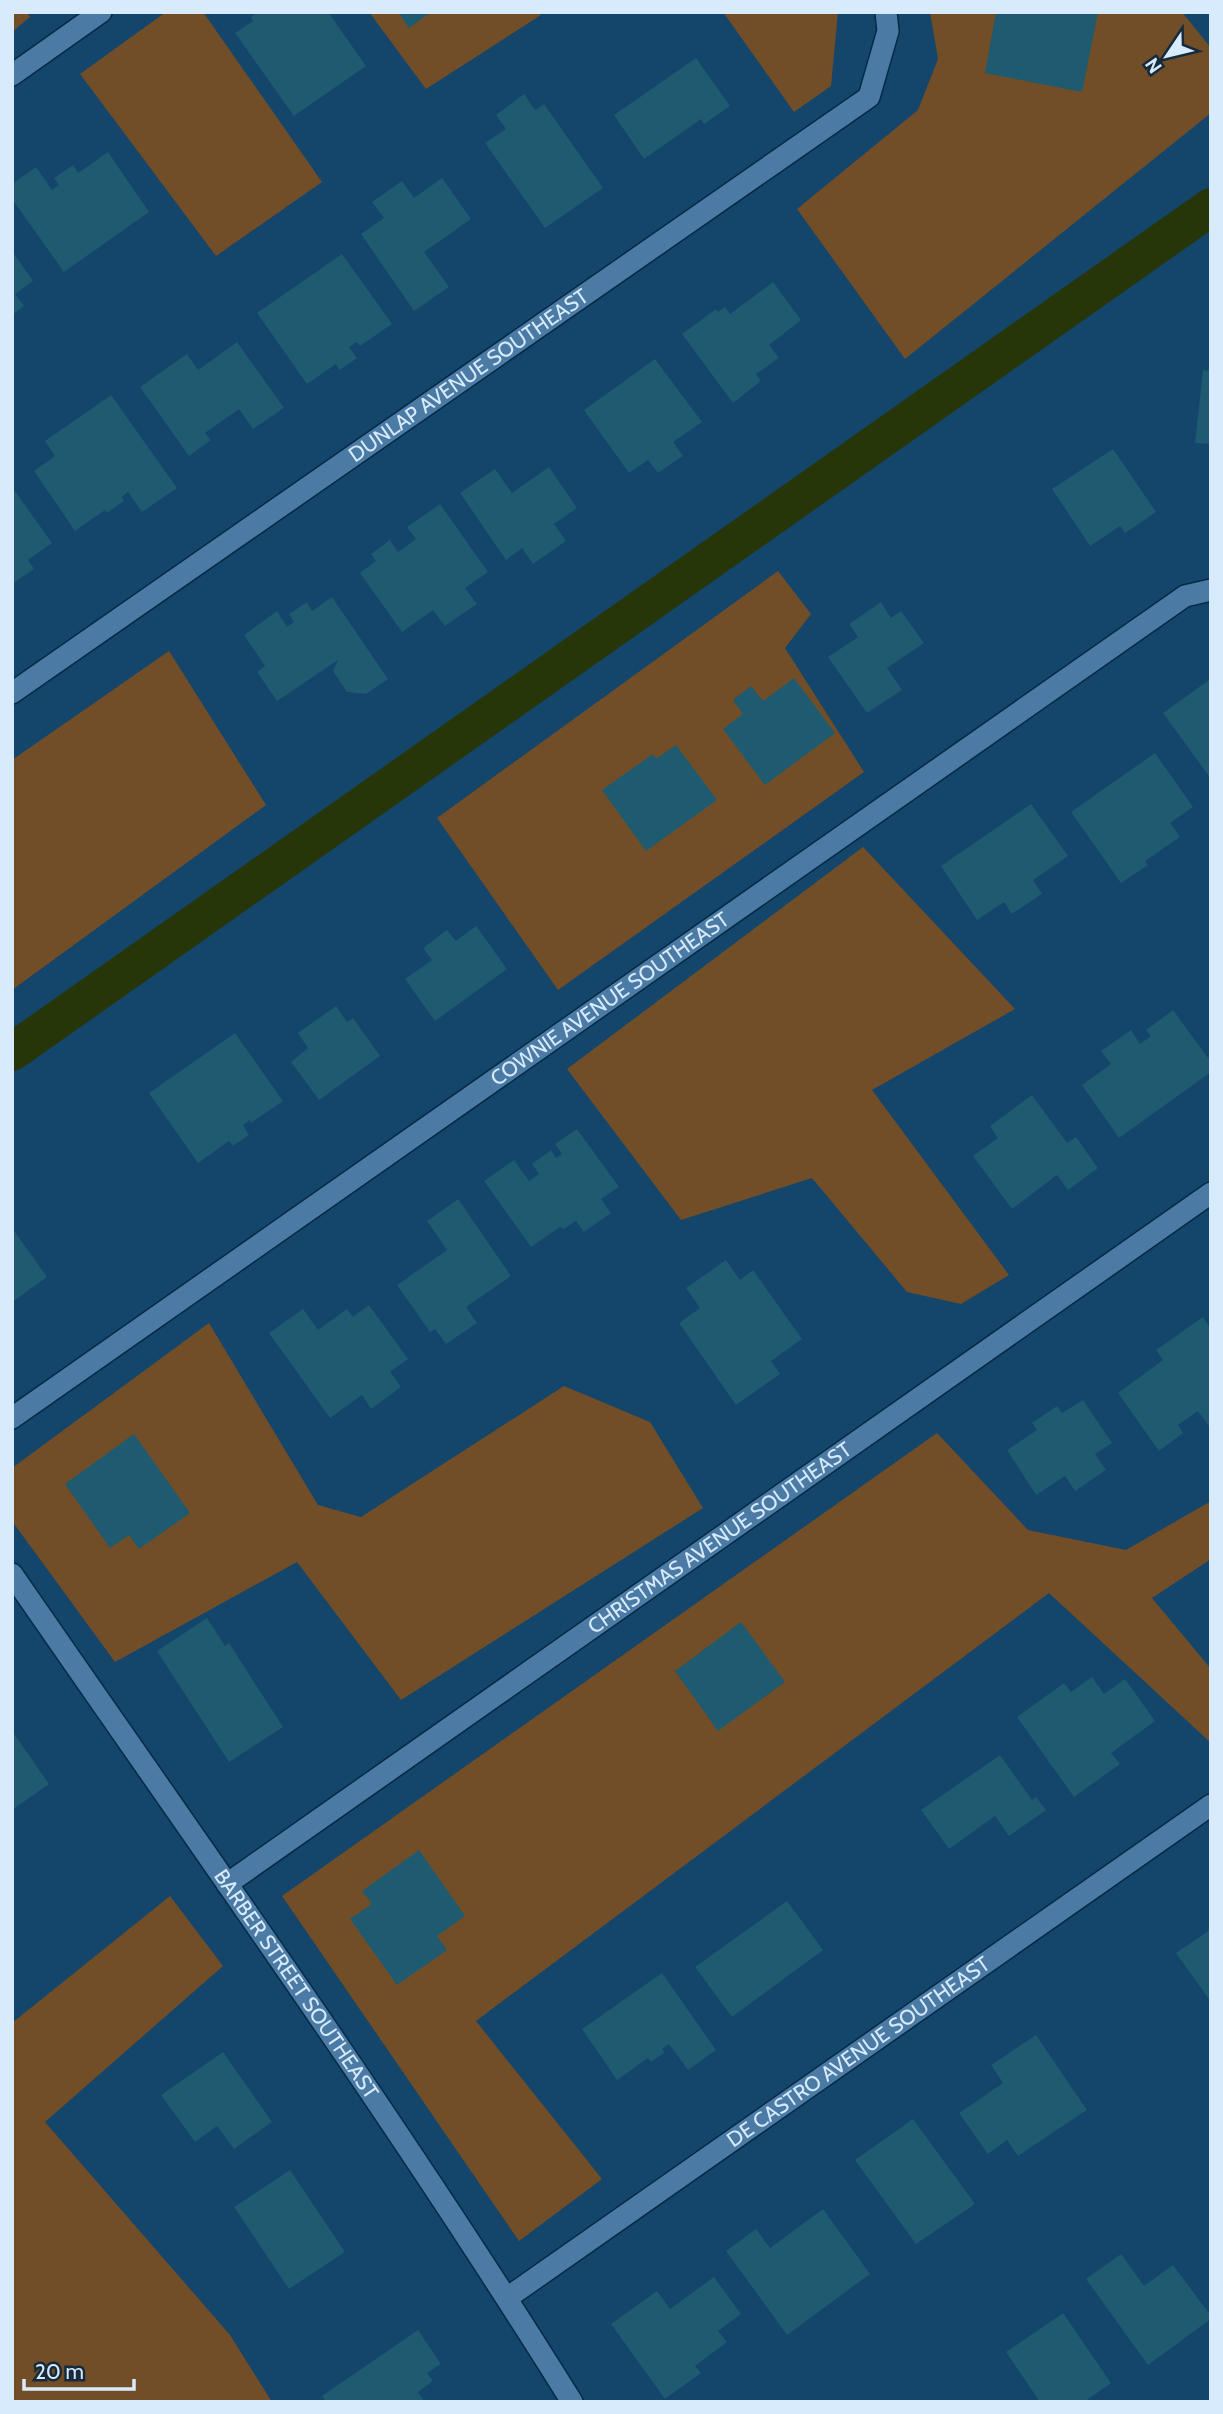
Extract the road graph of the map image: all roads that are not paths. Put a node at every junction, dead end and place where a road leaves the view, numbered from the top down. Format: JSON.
{"nodes":[{"id":1,"x":102,"y":12,"type":"edge"},
{"id":2,"x":887,"y":22,"type":"edge"},
{"id":3,"x":12,"y":75,"type":"edge"},
{"id":4,"x":1211,"y":590,"type":"edge"},
{"id":5,"x":12,"y":693,"type":"edge"},
{"id":6,"x":1211,"y":1193,"type":"edge"},
{"id":7,"x":12,"y":1418,"type":"edge"},
{"id":8,"x":12,"y":1574,"type":"edge"},
{"id":9,"x":1211,"y":1805,"type":"edge"},
{"id":10,"x":227,"y":1884,"type":"junction"},
{"id":11,"x":507,"y":2298,"type":"junction"},
{"id":12,"x":572,"y":2402,"type":"edge"}],
"edges":[{"from":1,"to":3,"type":"street"},
{"from":2,"to":5,"type":"street","name":"DUNLAP AVENUE SOUTHEAST"},
{"from":4,"to":7,"type":"street","name":"COWNIE AVENUE SOUTHEAST"},
{"from":6,"to":10,"type":"street","name":"CHRISTMAS AVENUE SOUTHEAST"},
{"from":8,"to":10,"type":"street","name":"BARBER STREET SOUTHEAST"},
{"from":9,"to":11,"type":"street","name":"DE CASTRO AVENUE SOUTHEAST"},
{"from":10,"to":11,"type":"street","name":"BARBER STREET SOUTHEAST"},
{"from":11,"to":12,"type":"street","name":"BARBER STREET SOUTHEAST"}]}
